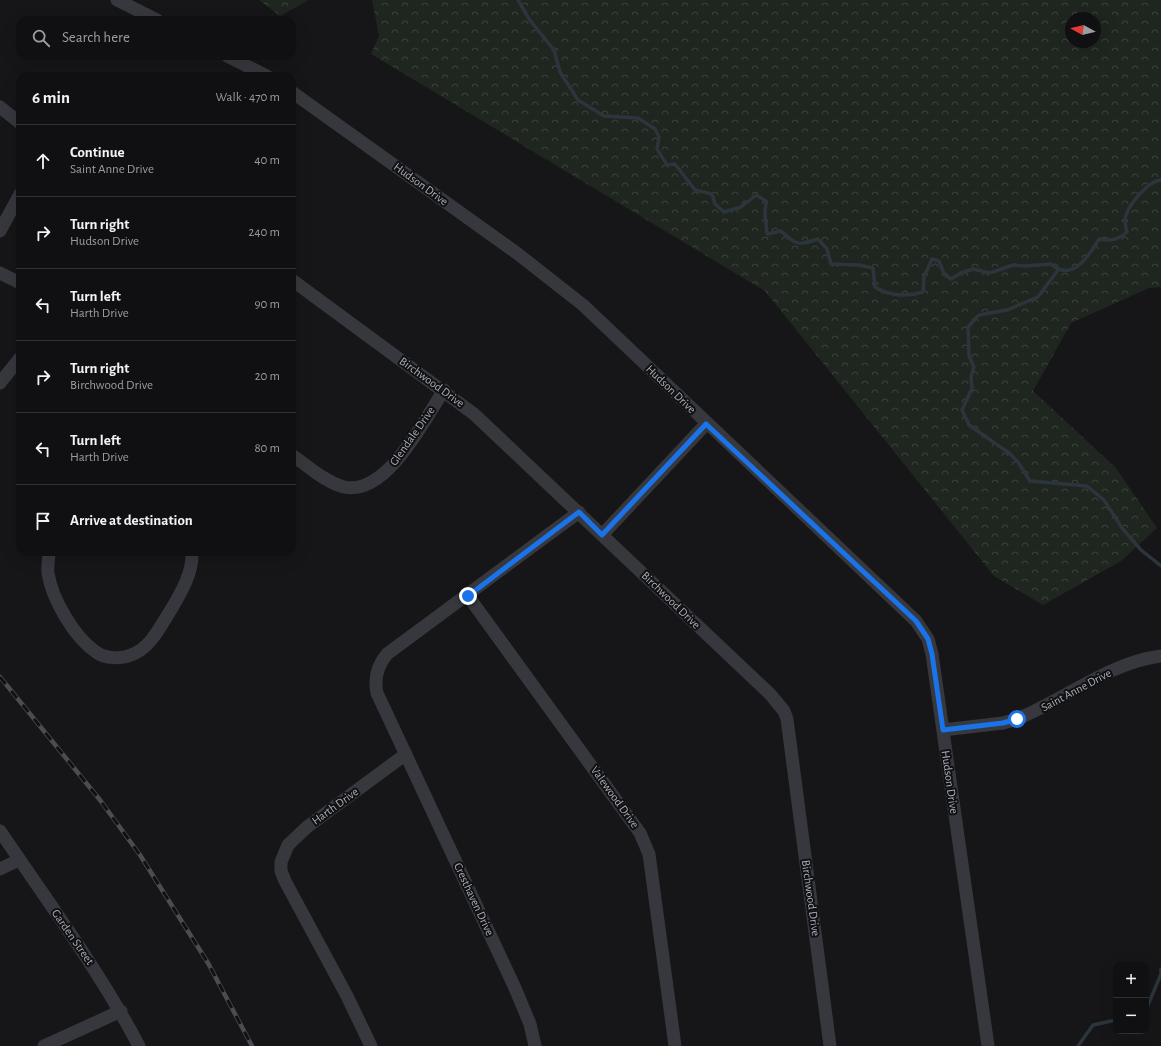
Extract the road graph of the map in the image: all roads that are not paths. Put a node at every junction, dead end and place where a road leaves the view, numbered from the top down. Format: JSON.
{"nodes":[{"id":1,"x":117,"y":0,"type":"edge"},
{"id":2,"x":149,"y":16,"type":"edge"},
{"id":3,"x":235,"y":60,"type":"edge"},
{"id":4,"x":259,"y":72,"type":"edge"},
{"id":5,"x":296,"y":95,"type":"edge"},
{"id":6,"x":0,"y":107,"type":"edge"},
{"id":7,"x":16,"y":120,"type":"edge"},
{"id":8,"x":16,"y":201,"type":"edge"},
{"id":9,"x":0,"y":231,"type":"edge"},
{"id":10,"x":0,"y":273,"type":"edge"},
{"id":11,"x":16,"y":281,"type":"edge"},
{"id":12,"x":296,"y":283,"type":"edge"},
{"id":13,"x":16,"y":363,"type":"edge"},
{"id":14,"x":0,"y":383,"type":"edge"},
{"id":15,"x":444,"y":390,"type":"junction"},
{"id":16,"x":706,"y":424,"type":"junction"},
{"id":17,"x":296,"y":458,"type":"edge"},
{"id":18,"x":579,"y":512,"type":"junction"},
{"id":19,"x":602,"y":535,"type":"junction"},
{"id":20,"x":49,"y":556,"type":"edge"},
{"id":21,"x":192,"y":556,"type":"edge"},
{"id":22,"x":463,"y":599,"type":"junction"},
{"id":23,"x":1161,"y":656,"type":"edge"},
{"id":24,"x":943,"y":730,"type":"junction"},
{"id":25,"x":406,"y":754,"type":"junction"},
{"id":26,"x":0,"y":832,"type":"edge"},
{"id":27,"x":20,"y":860,"type":"junction"},
{"id":28,"x":0,"y":869,"type":"edge"},
{"id":29,"x":121,"y":1011,"type":"junction"},
{"id":30,"x":44,"y":1046,"type":"edge"},
{"id":31,"x":139,"y":1046,"type":"edge"},
{"id":32,"x":372,"y":1046,"type":"edge"},
{"id":33,"x":535,"y":1046,"type":"edge"},
{"id":34,"x":675,"y":1046,"type":"edge"},
{"id":35,"x":830,"y":1046,"type":"edge"},
{"id":36,"x":988,"y":1046,"type":"edge"}],
"edges":[{"from":1,"to":2,"type":"street"},
{"from":3,"to":4,"type":"street"},
{"from":5,"to":16,"type":"street","name":"Hudson Drive"},
{"from":6,"to":7,"type":"street"},
{"from":8,"to":9,"type":"street"},
{"from":10,"to":11,"type":"street"},
{"from":12,"to":15,"type":"street","name":"Birchwood Drive"},
{"from":13,"to":14,"type":"street"},
{"from":15,"to":17,"type":"street","name":"Glendale Drive"},
{"from":15,"to":18,"type":"street","name":"Birchwood Drive"},
{"from":16,"to":19,"type":"street"},
{"from":16,"to":24,"type":"street","name":"Hudson Drive"},
{"from":18,"to":19,"type":"street","name":"Birchwood Drive"},
{"from":18,"to":22,"type":"street"},
{"from":19,"to":35,"type":"street","name":"Birchwood Drive"},
{"from":20,"to":21,"type":"street"},
{"from":22,"to":25,"type":"street"},
{"from":22,"to":34,"type":"street","name":"Valewood Drive"},
{"from":23,"to":24,"type":"street","name":"Saint Anne Drive"},
{"from":24,"to":36,"type":"street","name":"Hudson Drive"},
{"from":25,"to":32,"type":"street","name":"Harth Drive"},
{"from":25,"to":33,"type":"street","name":"Cresthaven Drive"},
{"from":26,"to":27,"type":"street","name":"Garden Street"},
{"from":27,"to":28,"type":"street"},
{"from":27,"to":29,"type":"street","name":"Garden Street"},
{"from":29,"to":30,"type":"street"},
{"from":29,"to":31,"type":"street","name":"Garden Street"}]}
